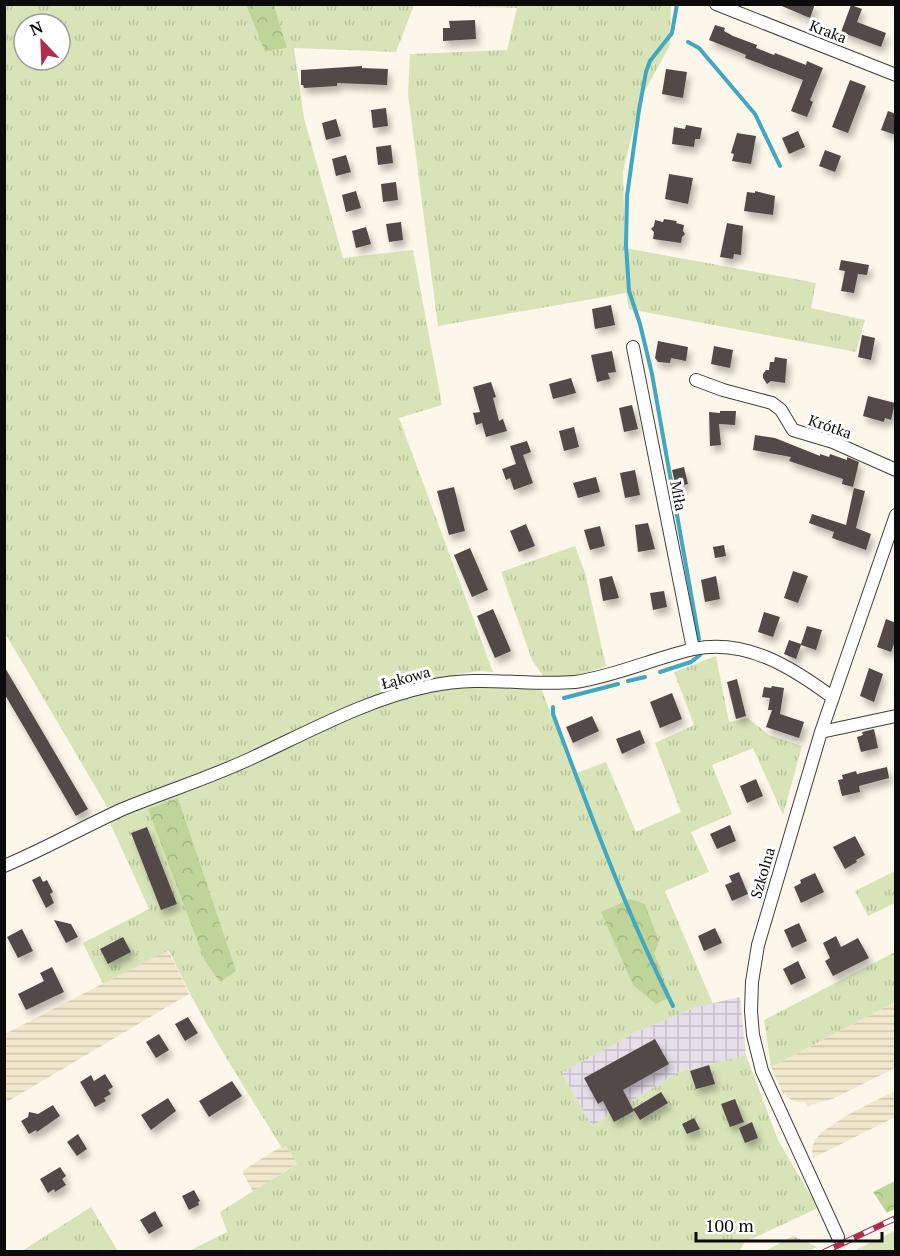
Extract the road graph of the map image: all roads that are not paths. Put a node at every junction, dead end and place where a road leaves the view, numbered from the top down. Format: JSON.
{"nodes":[{"id":1,"x":716,"y":4,"type":"edge"},
{"id":2,"x":896,"y":75,"type":"edge"},
{"id":3,"x":633,"y":347,"type":"dead end"},
{"id":4,"x":696,"y":380,"type":"dead end"},
{"id":5,"x":896,"y":470,"type":"edge"},
{"id":6,"x":896,"y":515,"type":"edge"},
{"id":7,"x":891,"y":542,"type":"edge"},
{"id":8,"x":693,"y":650,"type":"junction"},
{"id":9,"x":832,"y":698,"type":"junction"},
{"id":10,"x":896,"y":716,"type":"edge"},
{"id":11,"x":821,"y":732,"type":"junction"},
{"id":12,"x":4,"y":866,"type":"edge"},
{"id":13,"x":838,"y":1237,"type":"tunnel mouth"}],
"edges":[{"from":1,"to":2,"type":"street","name":"Kraka"},
{"from":3,"to":8,"type":"street","name":"Miła"},
{"from":4,"to":5,"type":"street","name":"Krótka"},
{"from":6,"to":7,"type":"street","name":"Szkolna"},
{"from":7,"to":9,"type":"street","name":"Szkolna"},
{"from":8,"to":9,"type":"street","name":"Łąkowa"},
{"from":8,"to":12,"type":"street","name":"Łąkowa"},
{"from":9,"to":11,"type":"street","name":"Szkolna"},
{"from":10,"to":11,"type":"street"},
{"from":11,"to":13,"type":"street","name":"Szkolna"}]}
